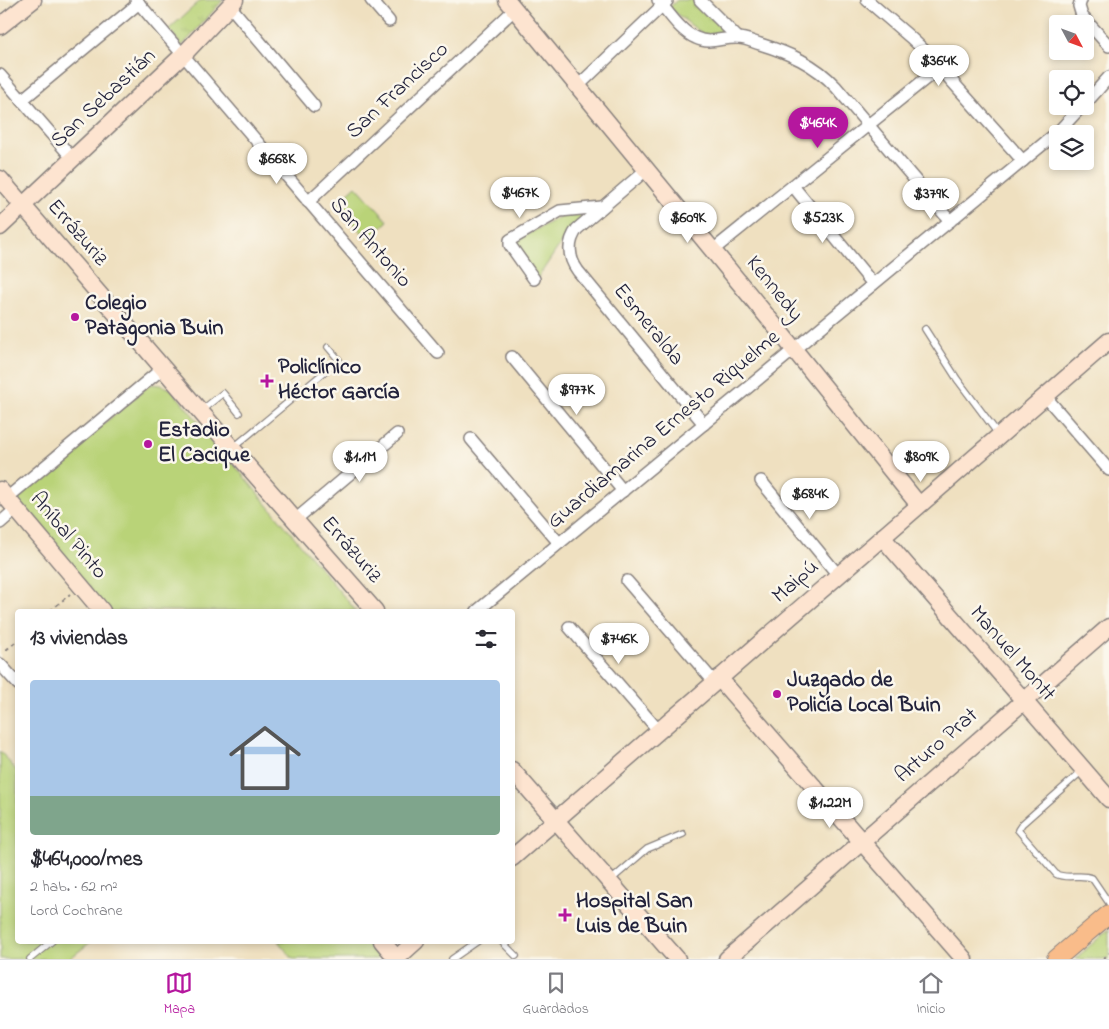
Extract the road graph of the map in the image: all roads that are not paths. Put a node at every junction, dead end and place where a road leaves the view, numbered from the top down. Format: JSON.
{"nodes":[{"id":1,"x":33,"y":0,"type":"edge"},
{"id":2,"x":371,"y":0,"type":"edge"},
{"id":3,"x":700,"y":0,"type":"edge"},
{"id":4,"x":867,"y":0,"type":"edge"},
{"id":5,"x":1081,"y":0,"type":"edge"},
{"id":6,"x":137,"y":2,"type":"edge"},
{"id":7,"x":663,"y":2,"type":"edge"},
{"id":8,"x":233,"y":3,"type":"edge"},
{"id":9,"x":511,"y":4,"type":"edge"},
{"id":10,"x":389,"y":21,"type":"dead end"},
{"id":11,"x":0,"y":26,"type":"edge"},
{"id":12,"x":738,"y":38,"type":"junction"},
{"id":13,"x":1109,"y":46,"type":"edge"},
{"id":14,"x":183,"y":55,"type":"junction"},
{"id":15,"x":939,"y":68,"type":"junction"},
{"id":16,"x":0,"y":75,"type":"edge"},
{"id":17,"x":1109,"y":78,"type":"edge"},
{"id":18,"x":578,"y":86,"type":"junction"},
{"id":19,"x":1094,"y":94,"type":"edge"},
{"id":20,"x":22,"y":100,"type":"junction"},
{"id":21,"x":314,"y":106,"type":"dead end"},
{"id":22,"x":1074,"y":115,"type":"edge"},
{"id":23,"x":868,"y":125,"type":"junction"},
{"id":24,"x":73,"y":159,"type":"junction"},
{"id":25,"x":1023,"y":161,"type":"junction"},
{"id":26,"x":647,"y":169,"type":"junction"},
{"id":27,"x":0,"y":178,"type":"edge"},
{"id":28,"x":793,"y":186,"type":"junction"},
{"id":29,"x":308,"y":202,"type":"junction"},
{"id":30,"x":23,"y":206,"type":"junction"},
{"id":31,"x":602,"y":207,"type":"junction"},
{"id":32,"x":950,"y":221,"type":"junction"},
{"id":33,"x":0,"y":227,"type":"edge"},
{"id":34,"x":714,"y":250,"type":"junction"},
{"id":35,"x":534,"y":279,"type":"dead end"},
{"id":36,"x":873,"y":284,"type":"junction"},
{"id":37,"x":925,"y":329,"type":"dead end"},
{"id":38,"x":1109,"y":341,"type":"edge"},
{"id":39,"x":328,"y":347,"type":"dead end"},
{"id":40,"x":794,"y":349,"type":"junction"},
{"id":41,"x":438,"y":353,"type":"dead end"},
{"id":42,"x":512,"y":357,"type":"dead end"},
{"id":43,"x":163,"y":368,"type":"junction"},
{"id":44,"x":1045,"y":396,"type":"junction"},
{"id":45,"x":200,"y":411,"type":"junction"},
{"id":46,"x":239,"y":413,"type":"dead end"},
{"id":47,"x":704,"y":424,"type":"junction"},
{"id":48,"x":397,"y":434,"type":"dead end"},
{"id":49,"x":1000,"y":436,"type":"junction"},
{"id":50,"x":470,"y":439,"type":"dead end"},
{"id":51,"x":232,"y":449,"type":"junction"},
{"id":52,"x":890,"y":470,"type":"junction"},
{"id":53,"x":1109,"y":470,"type":"edge"},
{"id":54,"x":761,"y":481,"type":"dead end"},
{"id":55,"x":623,"y":491,"type":"junction"},
{"id":56,"x":8,"y":499,"type":"edge"},
{"id":57,"x":920,"y":505,"type":"junction"},
{"id":58,"x":295,"y":520,"type":"junction"},
{"id":59,"x":902,"y":520,"type":"junction"},
{"id":60,"x":0,"y":523,"type":"edge"},
{"id":61,"x":882,"y":537,"type":"junction"},
{"id":62,"x":559,"y":543,"type":"junction"},
{"id":63,"x":838,"y":576,"type":"junction"},
{"id":64,"x":627,"y":581,"type":"dead end"},
{"id":65,"x":100,"y":609,"type":"edge"},
{"id":66,"x":373,"y":609,"type":"edge"},
{"id":67,"x":479,"y":609,"type":"edge"},
{"id":68,"x":569,"y":627,"type":"dead end"},
{"id":69,"x":1109,"y":627,"type":"edge"},
{"id":70,"x":0,"y":664,"type":"edge"},
{"id":71,"x":15,"y":681,"type":"edge"},
{"id":72,"x":717,"y":681,"type":"junction"},
{"id":73,"x":1024,"y":701,"type":"junction"},
{"id":74,"x":659,"y":731,"type":"junction"},
{"id":75,"x":1084,"y":770,"type":"junction"},
{"id":76,"x":515,"y":773,"type":"edge"},
{"id":77,"x":1109,"y":799,"type":"edge"},
{"id":78,"x":556,"y":820,"type":"junction"},
{"id":79,"x":683,"y":834,"type":"dead end"},
{"id":80,"x":861,"y":841,"type":"junction"},
{"id":81,"x":515,"y":855,"type":"edge"},
{"id":82,"x":610,"y":882,"type":"junction"},
{"id":83,"x":1109,"y":903,"type":"edge"},
{"id":84,"x":1109,"y":914,"type":"edge"},
{"id":85,"x":48,"y":944,"type":"edge"},
{"id":86,"x":384,"y":944,"type":"edge"},
{"id":87,"x":413,"y":944,"type":"edge"},
{"id":88,"x":474,"y":944,"type":"edge"},
{"id":89,"x":504,"y":944,"type":"edge"},
{"id":90,"x":516,"y":956,"type":"dead end"},
{"id":91,"x":30,"y":959,"type":"edge"},
{"id":92,"x":396,"y":959,"type":"edge"},
{"id":93,"x":452,"y":959,"type":"edge"},
{"id":94,"x":677,"y":959,"type":"edge"},
{"id":95,"x":727,"y":959,"type":"edge"},
{"id":96,"x":964,"y":959,"type":"edge"},
{"id":97,"x":1056,"y":959,"type":"edge"}],
"edges":[{"from":1,"to":11,"type":"street"},
{"from":2,"to":10,"type":"street"},
{"from":3,"to":12,"type":"street"},
{"from":4,"to":15,"type":"street"},
{"from":5,"to":13,"type":"street"},
{"from":6,"to":14,"type":"street","name":"San Antonio"},
{"from":6,"to":20,"type":"street"},
{"from":7,"to":12,"type":"street"},
{"from":7,"to":18,"type":"street"},
{"from":8,"to":14,"type":"street","name":"San Sebastián"},
{"from":8,"to":21,"type":"street"},
{"from":9,"to":18,"type":"street","name":"Kennedy"},
{"from":9,"to":29,"type":"street","name":"San Francisco"},
{"from":12,"to":23,"type":"street"},
{"from":14,"to":24,"type":"street","name":"San Sebastián"},
{"from":14,"to":29,"type":"street","name":"San Antonio"},
{"from":15,"to":23,"type":"street"},
{"from":15,"to":25,"type":"street"},
{"from":16,"to":20,"type":"street"},
{"from":17,"to":19,"type":"street"},
{"from":18,"to":26,"type":"street","name":"Kennedy"},
{"from":20,"to":24,"type":"street"},
{"from":22,"to":25,"type":"street","name":"Guardiamarina Ernesto Riquelme"},
{"from":23,"to":28,"type":"street"},
{"from":23,"to":32,"type":"street"},
{"from":24,"to":30,"type":"street","name":"San Sebastián"},
{"from":25,"to":32,"type":"street","name":"Guardiamarina Ernesto Riquelme"},
{"from":26,"to":31,"type":"street"},
{"from":26,"to":34,"type":"street","name":"Kennedy"},
{"from":27,"to":30,"type":"street","name":"Errázuriz"},
{"from":28,"to":34,"type":"street"},
{"from":28,"to":36,"type":"street"},
{"from":29,"to":41,"type":"street","name":"San Antonio"},
{"from":30,"to":33,"type":"street","name":"San Sebastián"},
{"from":30,"to":43,"type":"street","name":"Errázuriz"},
{"from":31,"to":35,"type":"street"},
{"from":31,"to":47,"type":"street","name":"Esmeralda"},
{"from":32,"to":36,"type":"street","name":"Guardiamarina Ernesto Riquelme"},
{"from":34,"to":40,"type":"street","name":"Kennedy"},
{"from":36,"to":40,"type":"street","name":"Guardiamarina Ernesto Riquelme"},
{"from":37,"to":49,"type":"lane"},
{"from":38,"to":44,"type":"street","name":"Maipú"},
{"from":39,"to":51,"type":"lane"},
{"from":40,"to":47,"type":"street","name":"Guardiamarina Ernesto Riquelme"},
{"from":40,"to":52,"type":"street","name":"Kennedy"},
{"from":42,"to":55,"type":"street"},
{"from":43,"to":45,"type":"street","name":"Errázuriz"},
{"from":43,"to":56,"type":"street"},
{"from":44,"to":49,"type":"street","name":"Maipú"},
{"from":44,"to":53,"type":"street"},
{"from":45,"to":46,"type":"lane"},
{"from":45,"to":51,"type":"street","name":"Errázuriz"},
{"from":47,"to":55,"type":"street","name":"Guardiamarina Ernesto Riquelme"},
{"from":48,"to":58,"type":"street"},
{"from":49,"to":57,"type":"street","name":"Maipú"},
{"from":50,"to":62,"type":"street"},
{"from":51,"to":58,"type":"street","name":"Errázuriz"},
{"from":52,"to":57,"type":"street","name":"Kennedy"},
{"from":52,"to":59,"type":"street","name":"Kennedy"},
{"from":54,"to":63,"type":"street"},
{"from":55,"to":62,"type":"street","name":"Guardiamarina Ernesto Riquelme"},
{"from":56,"to":60,"type":"street"},
{"from":56,"to":65,"type":"street","name":"Aníbal Pinto"},
{"from":57,"to":59,"type":"street","name":"Maipú"},
{"from":58,"to":66,"type":"street","name":"Errázuriz"},
{"from":59,"to":61,"type":"street","name":"Maipú"},
{"from":61,"to":63,"type":"street","name":"Maipú"},
{"from":61,"to":73,"type":"street","name":"Manuel Montt"},
{"from":62,"to":67,"type":"street","name":"Guardiamarina Ernesto Riquelme"},
{"from":63,"to":72,"type":"street","name":"Maipú"},
{"from":64,"to":72,"type":"street"},
{"from":68,"to":74,"type":"street"},
{"from":69,"to":73,"type":"street","name":"Arturo Prat"},
{"from":70,"to":71,"type":"street"},
{"from":72,"to":74,"type":"street","name":"Maipú"},
{"from":72,"to":80,"type":"street"},
{"from":73,"to":75,"type":"street","name":"Manuel Montt"},
{"from":73,"to":80,"type":"street","name":"Arturo Prat"},
{"from":74,"to":78,"type":"street","name":"Maipú"},
{"from":75,"to":77,"type":"street","name":"Manuel Montt"},
{"from":75,"to":83,"type":"lane"},
{"from":76,"to":78,"type":"street"},
{"from":78,"to":81,"type":"street","name":"Maipú"},
{"from":78,"to":82,"type":"street"},
{"from":79,"to":82,"type":"lane"},
{"from":80,"to":95,"type":"street","name":"Arturo Prat"},
{"from":80,"to":96,"type":"street"},
{"from":82,"to":94,"type":"street"},
{"from":84,"to":97,"type":"main road"},
{"from":85,"to":91,"type":"lane"},
{"from":86,"to":92,"type":"street"},
{"from":87,"to":92,"type":"street"},
{"from":88,"to":93,"type":"lane"},
{"from":89,"to":90,"type":"lane"}]}
